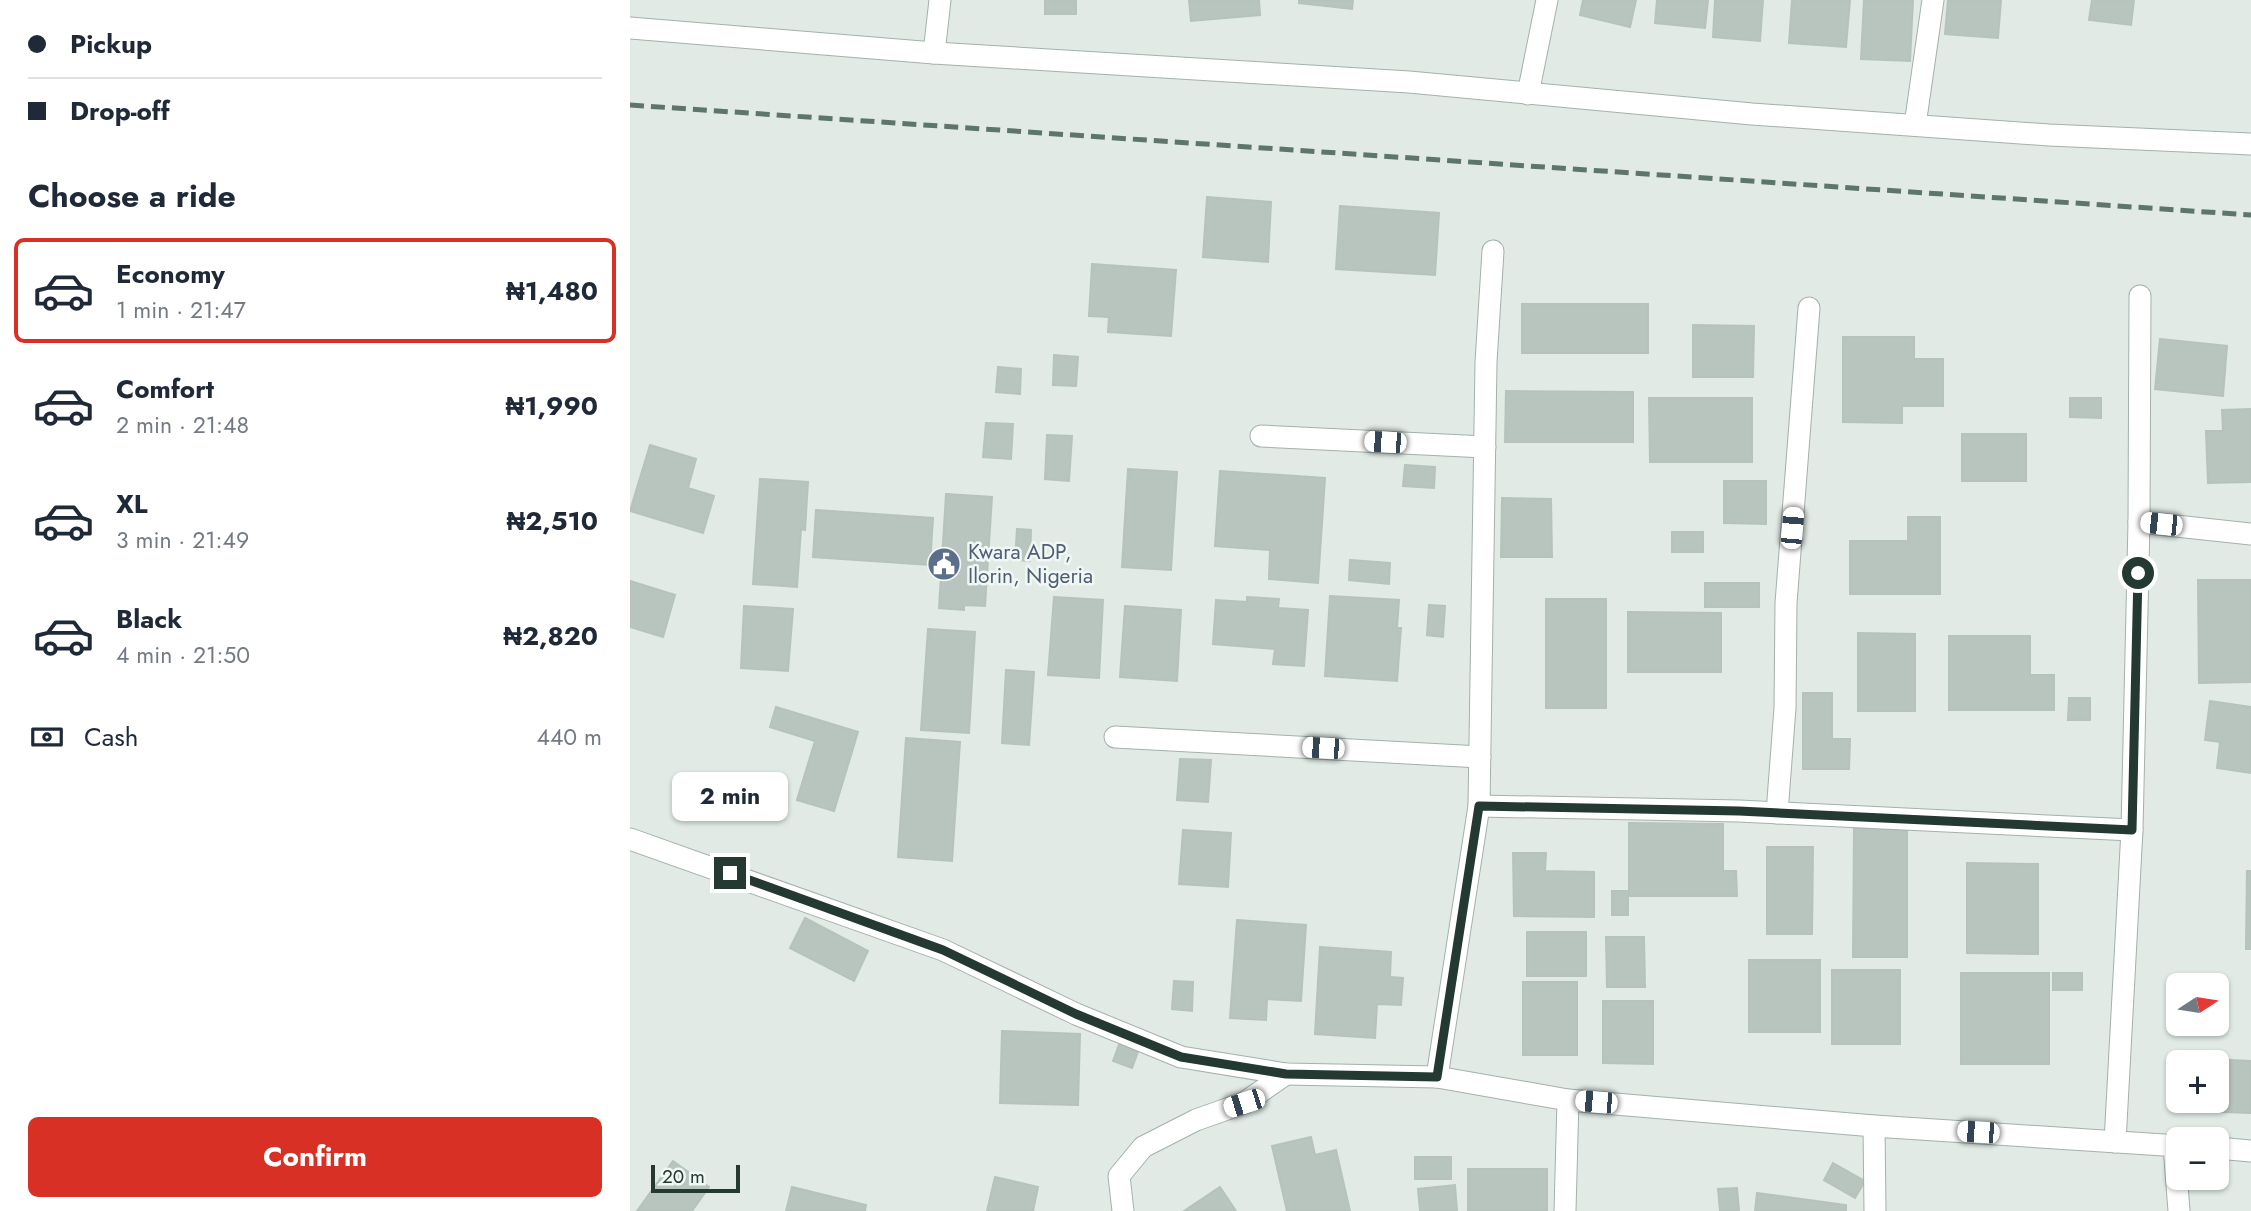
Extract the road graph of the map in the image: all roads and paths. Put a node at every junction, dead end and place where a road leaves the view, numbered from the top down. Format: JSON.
{"nodes":[{"id":1,"x":940,"y":0,"type":"edge"},
{"id":2,"x":1547,"y":0,"type":"edge"},
{"id":3,"x":1933,"y":0,"type":"edge"},
{"id":4,"x":630,"y":28,"type":"edge"},
{"id":5,"x":934,"y":53,"type":"junction"},
{"id":6,"x":1528,"y":94,"type":"junction"},
{"id":7,"x":1914,"y":125,"type":"junction"},
{"id":8,"x":2251,"y":144,"type":"edge"},
{"id":9,"x":1493,"y":251,"type":"dead end"},
{"id":10,"x":2140,"y":296,"type":"dead end"},
{"id":11,"x":1809,"y":308,"type":"dead end"},
{"id":12,"x":1261,"y":436,"type":"dead end"},
{"id":13,"x":1485,"y":447,"type":"junction"},
{"id":14,"x":2139,"y":522,"type":"junction"},
{"id":15,"x":2251,"y":534,"type":"edge"},
{"id":16,"x":1115,"y":737,"type":"dead end"},
{"id":17,"x":1480,"y":757,"type":"junction"},
{"id":18,"x":1479,"y":806,"type":"junction"},
{"id":19,"x":1777,"y":813,"type":"junction"},
{"id":20,"x":2132,"y":830,"type":"junction"},
{"id":21,"x":630,"y":839,"type":"edge"},
{"id":22,"x":1286,"y":1074,"type":"junction"},
{"id":23,"x":1437,"y":1077,"type":"junction"},
{"id":24,"x":1568,"y":1100,"type":"junction"},
{"id":25,"x":1874,"y":1126,"type":"junction"},
{"id":26,"x":2115,"y":1142,"type":"junction"},
{"id":27,"x":2166,"y":1145,"type":"edge"},
{"id":28,"x":2229,"y":1149,"type":"edge"},
{"id":29,"x":2251,"y":1151,"type":"edge"},
{"id":30,"x":2178,"y":1190,"type":"edge"},
{"id":31,"x":1123,"y":1211,"type":"edge"},
{"id":32,"x":1565,"y":1211,"type":"edge"},
{"id":33,"x":1875,"y":1211,"type":"edge"},
{"id":34,"x":2179,"y":1211,"type":"edge"}],
"edges":[{"from":1,"to":5,"type":"street"},
{"from":2,"to":6,"type":"street"},
{"from":3,"to":7,"type":"street"},
{"from":4,"to":5,"type":"street"},
{"from":5,"to":6,"type":"street"},
{"from":6,"to":7,"type":"street"},
{"from":7,"to":8,"type":"street"},
{"from":9,"to":13,"type":"street"},
{"from":10,"to":14,"type":"street"},
{"from":11,"to":19,"type":"street"},
{"from":12,"to":13,"type":"street"},
{"from":13,"to":17,"type":"street"},
{"from":14,"to":15,"type":"street"},
{"from":14,"to":20,"type":"street"},
{"from":16,"to":17,"type":"street"},
{"from":17,"to":18,"type":"street"},
{"from":18,"to":19,"type":"street"},
{"from":18,"to":23,"type":"street"},
{"from":19,"to":20,"type":"street"},
{"from":20,"to":26,"type":"street"},
{"from":21,"to":22,"type":"street"},
{"from":22,"to":23,"type":"street"},
{"from":22,"to":31,"type":"street"},
{"from":23,"to":24,"type":"street"},
{"from":24,"to":25,"type":"street"},
{"from":24,"to":32,"type":"street"},
{"from":25,"to":26,"type":"street"},
{"from":25,"to":33,"type":"street"},
{"from":26,"to":27,"type":"street"},
{"from":28,"to":29,"type":"street"},
{"from":30,"to":34,"type":"street"}]}
